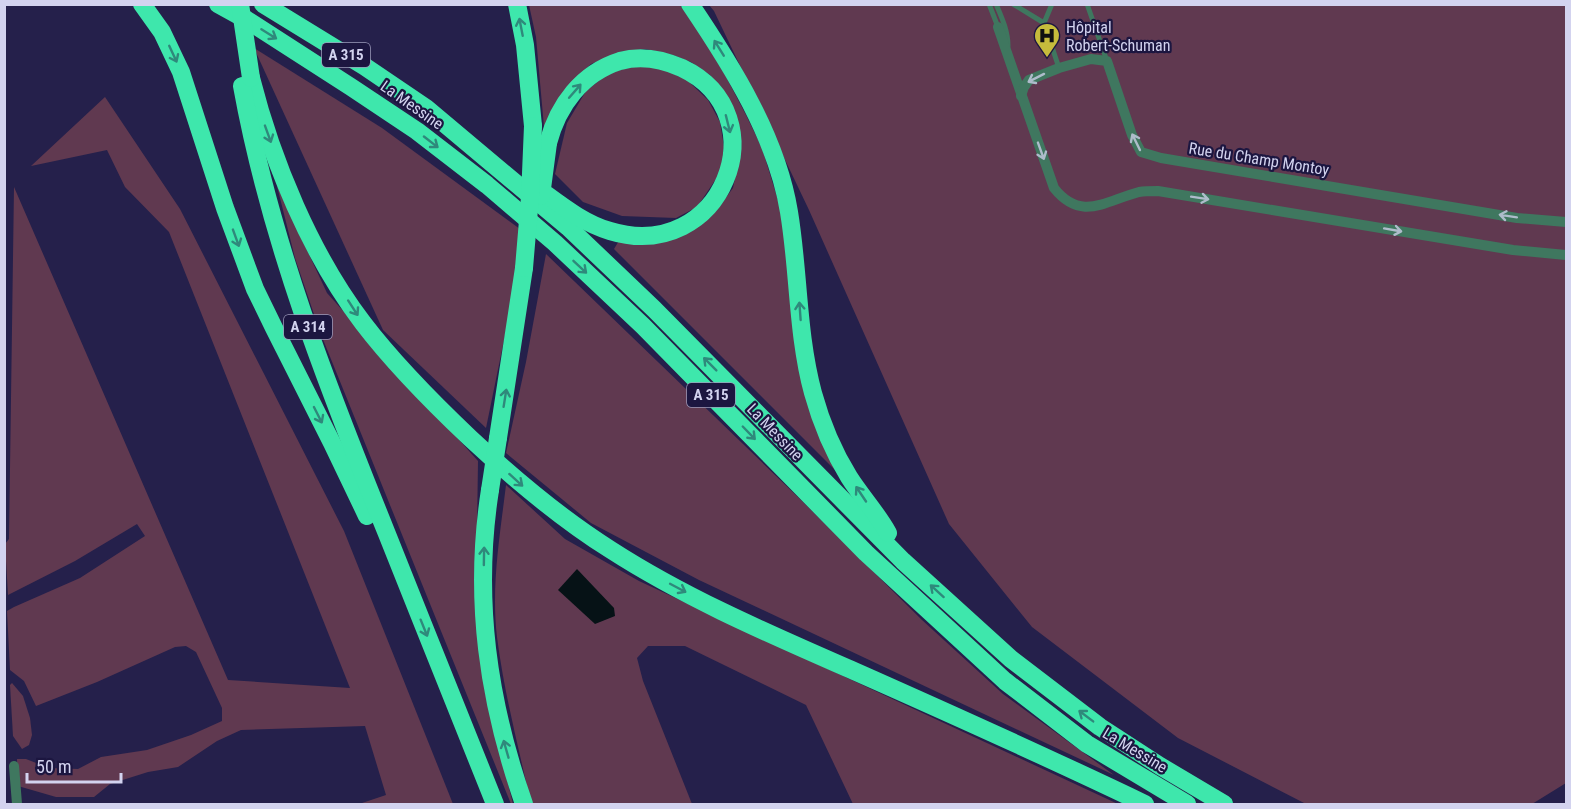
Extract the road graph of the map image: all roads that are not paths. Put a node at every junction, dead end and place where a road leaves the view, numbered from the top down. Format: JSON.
{"nodes":[{"id":1,"x":142,"y":4,"type":"edge"},
{"id":2,"x":218,"y":4,"type":"edge"},
{"id":3,"x":231,"y":4,"type":"edge"},
{"id":4,"x":240,"y":4,"type":"edge"},
{"id":5,"x":263,"y":4,"type":"edge"},
{"id":6,"x":517,"y":4,"type":"edge"},
{"id":7,"x":690,"y":4,"type":"edge"},
{"id":8,"x":989,"y":4,"type":"edge"},
{"id":9,"x":996,"y":4,"type":"edge"},
{"id":10,"x":1013,"y":4,"type":"edge"},
{"id":11,"x":1052,"y":4,"type":"edge"},
{"id":12,"x":1087,"y":4,"type":"edge"},
{"id":13,"x":1044,"y":23,"type":"junction"},
{"id":14,"x":998,"y":27,"type":"joint"},
{"id":15,"x":1008,"y":55,"type":"junction"},
{"id":16,"x":1107,"y":61,"type":"junction"},
{"id":17,"x":1059,"y":68,"type":"junction"},
{"id":18,"x":245,"y":75,"type":"junction"},
{"id":19,"x":1021,"y":96,"type":"junction"},
{"id":20,"x":426,"y":108,"type":"junction"},
{"id":21,"x":1566,"y":222,"type":"edge"},
{"id":22,"x":1566,"y":255,"type":"edge"},
{"id":23,"x":528,"y":272,"type":"junction"},
{"id":24,"x":903,"y":561,"type":"junction"},
{"id":25,"x":402,"y":573,"type":"junction"},
{"id":26,"x":14,"y":766,"type":"dead end"},
{"id":27,"x":17,"y":804,"type":"edge"},
{"id":28,"x":495,"y":804,"type":"edge"},
{"id":29,"x":524,"y":804,"type":"edge"},
{"id":30,"x":1145,"y":804,"type":"edge"},
{"id":31,"x":1187,"y":804,"type":"edge"},
{"id":32,"x":1224,"y":804,"type":"edge"}],
"edges":[{"from":1,"to":25,"type":"highway","one_way":true},
{"from":2,"to":31,"type":"highway","name":"La Messine","number":"A 315","one_way":true},
{"from":3,"to":18,"type":"highway","number":"A 314"},
{"from":4,"to":18,"type":"highway","bridge":true},
{"from":5,"to":20,"type":"highway","name":"La Messine","number":"A 315"},
{"from":23,"to":6,"type":"highway","one_way":true,"bridge":true},
{"from":24,"to":7,"type":"highway","one_way":true},
{"from":8,"to":14,"type":"lane"},
{"from":9,"to":15,"type":"lane"},
{"from":10,"to":13,"type":"lane"},
{"from":11,"to":13,"type":"lane"},
{"from":12,"to":16,"type":"lane"},
{"from":13,"to":17,"type":"lane"},
{"from":14,"to":15,"type":"street"},
{"from":15,"to":19,"type":"street"},
{"from":16,"to":17,"type":"street"},
{"from":21,"to":16,"type":"street","name":"Rue du Champ Montoy","one_way":true},
{"from":17,"to":19,"type":"street","one_way":true},
{"from":18,"to":25,"type":"highway","number":"A 314"},
{"from":18,"to":30,"type":"highway","one_way":true},
{"from":19,"to":22,"type":"street","one_way":true},
{"from":23,"to":20,"type":"highway","one_way":true,"bridge":true},
{"from":24,"to":20,"type":"highway","name":"La Messine","number":"A 315","one_way":true},
{"from":29,"to":23,"type":"highway","one_way":true,"bridge":true},
{"from":32,"to":24,"type":"highway","name":"La Messine","number":"A 315","one_way":true},
{"from":25,"to":28,"type":"highway","number":"A 314","one_way":true},
{"from":26,"to":27,"type":"street"}]}
